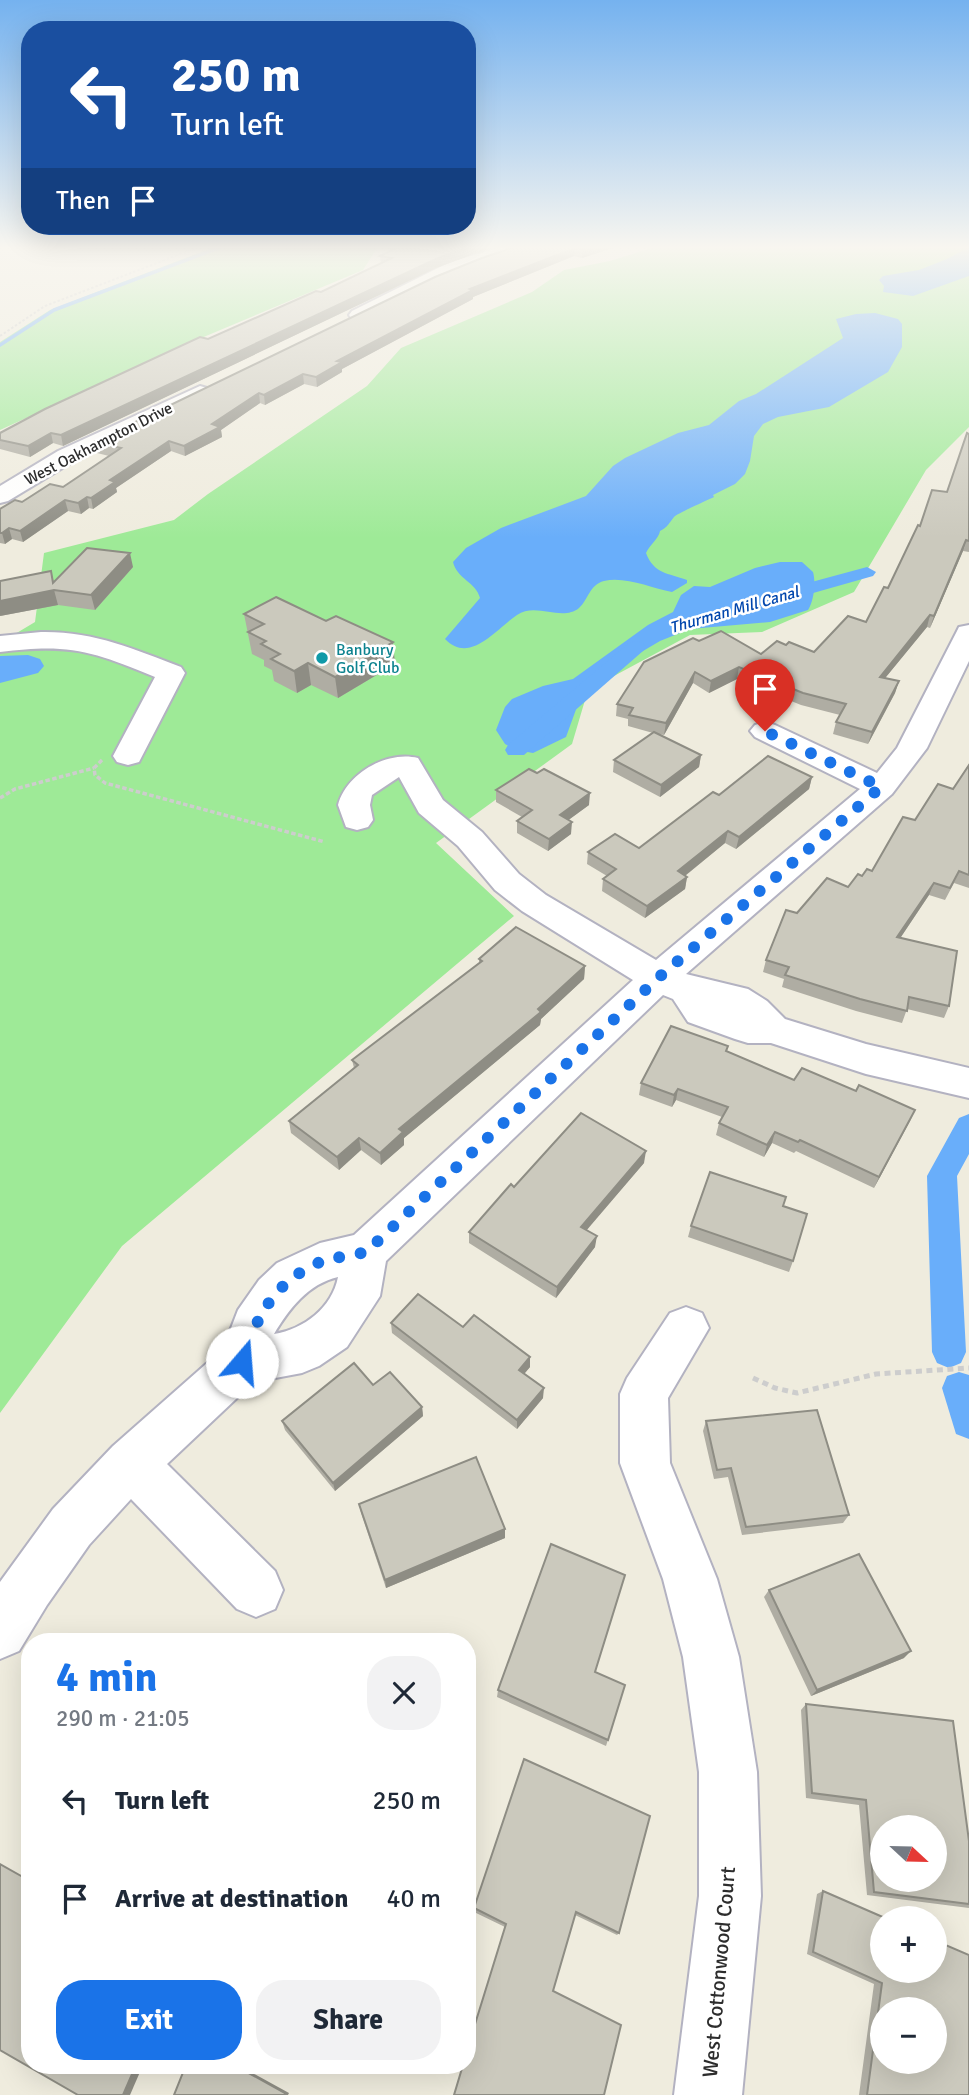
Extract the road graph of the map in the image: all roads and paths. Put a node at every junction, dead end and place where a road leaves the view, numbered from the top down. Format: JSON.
{"nodes":[{"id":1,"x":213,"y":385,"type":"edge"},
{"id":2,"x":0,"y":496,"type":"edge"},
{"id":3,"x":969,"y":633,"type":"edge"},
{"id":4,"x":0,"y":644,"type":"edge"},
{"id":5,"x":765,"y":731,"type":"dead end"},
{"id":6,"x":119,"y":755,"type":"joint"},
{"id":7,"x":94,"y":768,"type":"junction"},
{"id":8,"x":881,"y":787,"type":"junction"},
{"id":9,"x":0,"y":798,"type":"edge"},
{"id":10,"x":356,"y":820,"type":"dead end"},
{"id":11,"x":325,"y":842,"type":"dead end"},
{"id":12,"x":672,"y":984,"type":"junction"},
{"id":13,"x":969,"y":1083,"type":"edge"},
{"id":14,"x":366,"y":1252,"type":"junction"},
{"id":15,"x":686,"y":1328,"type":"dead end"},
{"id":16,"x":242,"y":1362,"type":"junction"},
{"id":17,"x":969,"y":1368,"type":"edge"},
{"id":18,"x":753,"y":1378,"type":"dead end"},
{"id":19,"x":131,"y":1463,"type":"junction"},
{"id":20,"x":257,"y":1590,"type":"dead end"},
{"id":21,"x":0,"y":1632,"type":"edge"},
{"id":22,"x":708,"y":2095,"type":"edge"}],
"edges":[{"from":1,"to":2,"type":"street","name":"West Oakhampton Drive"},
{"from":3,"to":8,"type":"street"},
{"from":4,"to":6,"type":"street"},
{"from":5,"to":8,"type":"street"},
{"from":6,"to":7,"type":"path"},
{"from":7,"to":9,"type":"path"},
{"from":7,"to":11,"type":"path"},
{"from":8,"to":12,"type":"street"},
{"from":10,"to":12,"type":"street"},
{"from":12,"to":13,"type":"street"},
{"from":12,"to":14,"type":"street"},
{"from":14,"to":16,"type":"street"},
{"from":14,"to":16,"type":"street"},
{"from":15,"to":22,"type":"street","name":"West Cottonwood Court"},
{"from":16,"to":19,"type":"street"},
{"from":17,"to":18,"type":"path"},
{"from":19,"to":20,"type":"street"},
{"from":19,"to":21,"type":"street"}]}
